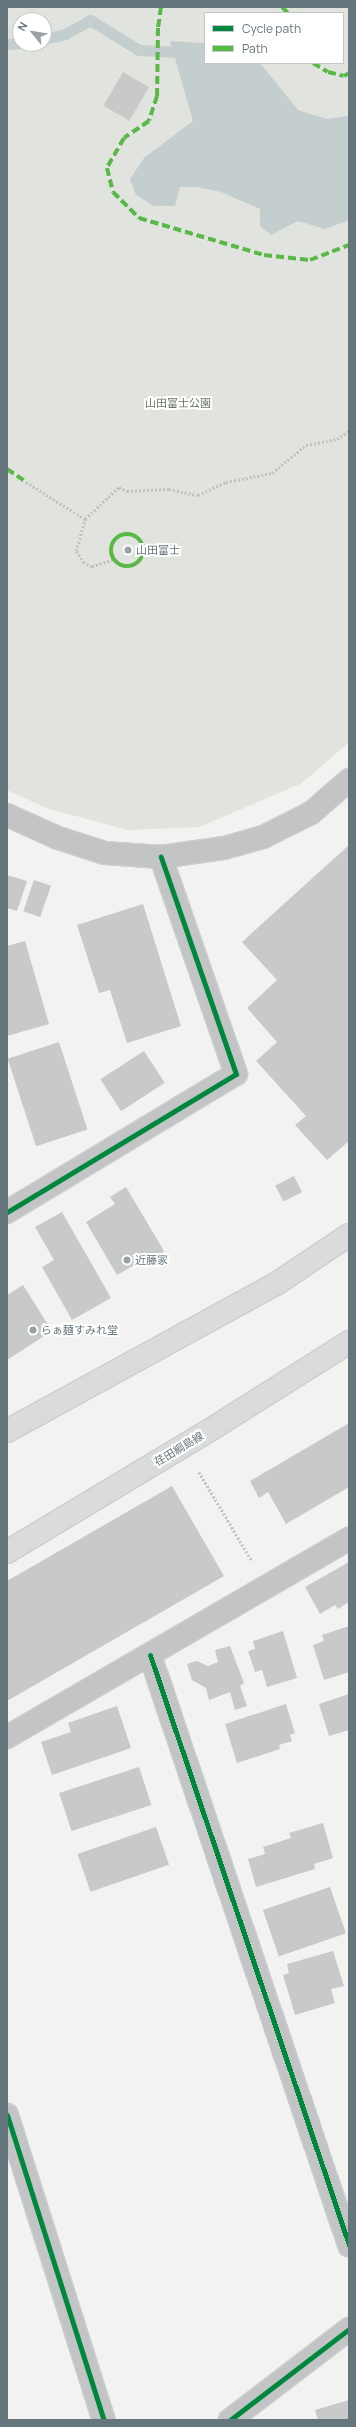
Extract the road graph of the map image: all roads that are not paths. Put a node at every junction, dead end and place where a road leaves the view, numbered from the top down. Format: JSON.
{"nodes":[{"id":1,"x":349,"y":780,"type":"edge"},
{"id":2,"x":7,"y":815,"type":"edge"},
{"id":3,"x":161,"y":857,"type":"junction"},
{"id":4,"x":7,"y":1212,"type":"edge"},
{"id":5,"x":349,"y":1235,"type":"edge"},
{"id":6,"x":349,"y":1342,"type":"edge"},
{"id":7,"x":7,"y":1431,"type":"edge"},
{"id":8,"x":349,"y":1539,"type":"edge"},
{"id":9,"x":7,"y":1552,"type":"edge"},
{"id":10,"x":150,"y":1655,"type":"junction"},
{"id":11,"x":7,"y":1737,"type":"edge"},
{"id":12,"x":7,"y":2115,"type":"edge"},
{"id":13,"x":349,"y":2245,"type":"edge"},
{"id":14,"x":349,"y":2329,"type":"edge"},
{"id":15,"x":104,"y":2420,"type":"edge"},
{"id":16,"x":230,"y":2420,"type":"edge"}],
"edges":[{"from":1,"to":3,"type":"street"},
{"from":2,"to":3,"type":"street"},
{"from":3,"to":4,"type":"street"},
{"from":5,"to":7,"type":"main road"},
{"from":6,"to":9,"type":"main road","name":"荏田綱島線"},
{"from":8,"to":10,"type":"street"},
{"from":10,"to":11,"type":"street"},
{"from":10,"to":13,"type":"street"},
{"from":12,"to":15,"type":"street"},
{"from":14,"to":16,"type":"street"}]}
